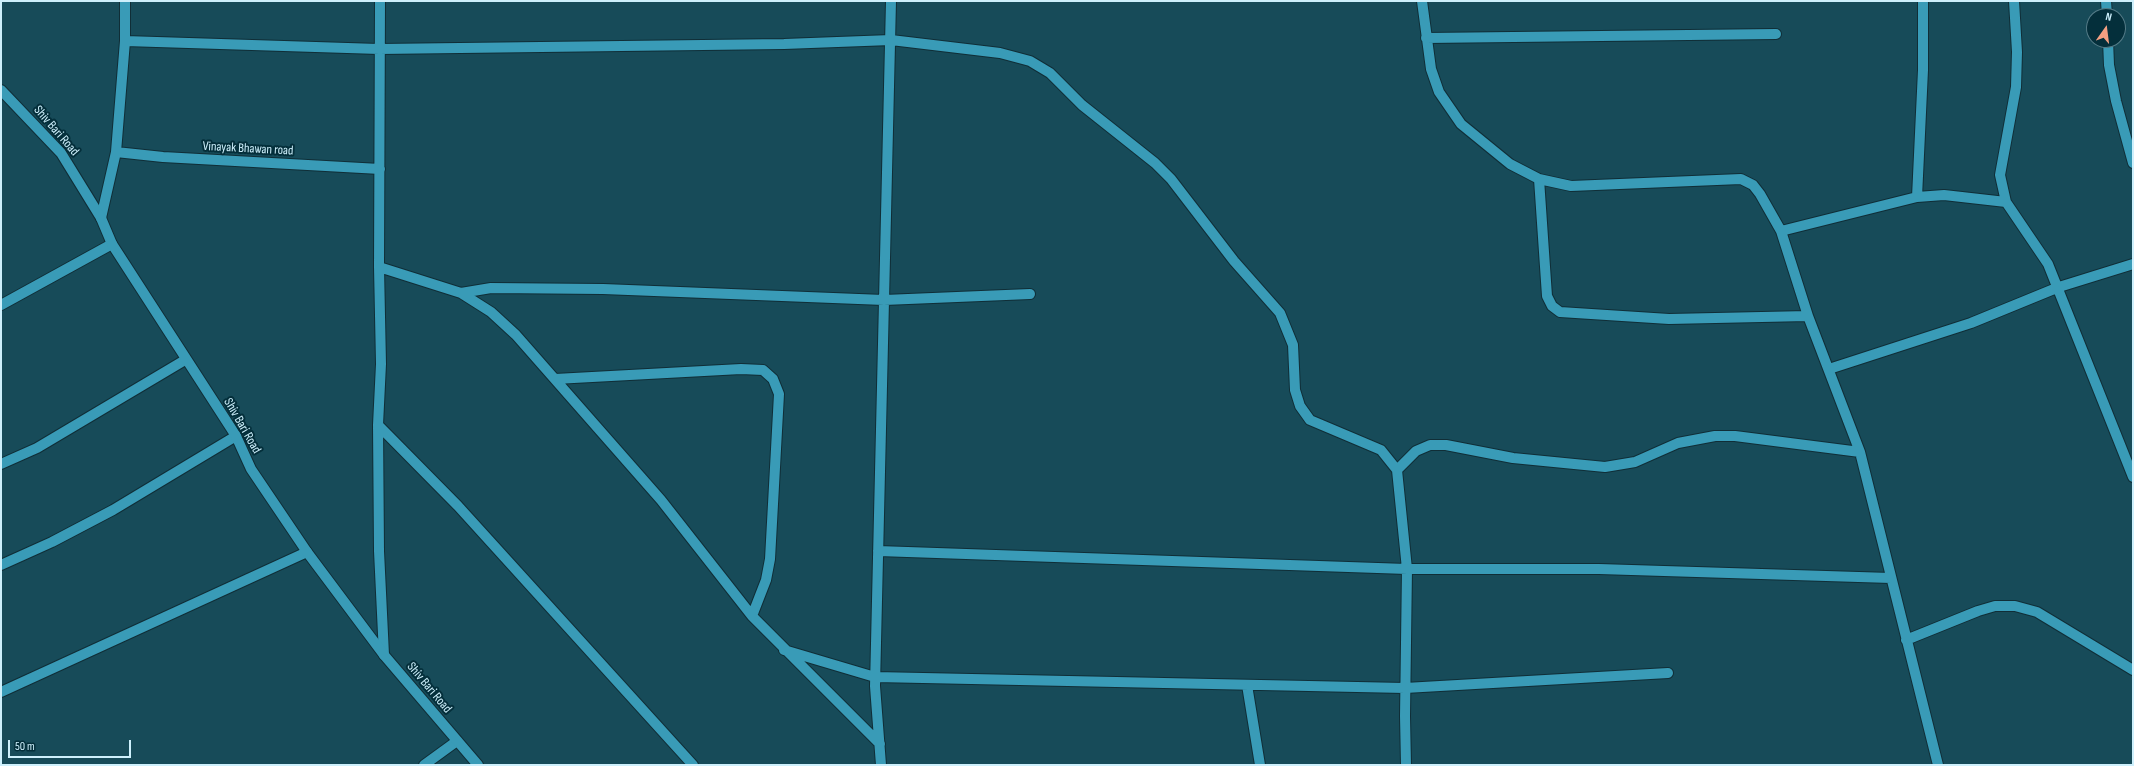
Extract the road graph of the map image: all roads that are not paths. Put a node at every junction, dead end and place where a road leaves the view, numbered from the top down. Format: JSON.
{"nodes":[{"id":1,"x":125,"y":1,"type":"edge"},
{"id":2,"x":380,"y":1,"type":"edge"},
{"id":3,"x":891,"y":1,"type":"edge"},
{"id":4,"x":1422,"y":1,"type":"edge"},
{"id":5,"x":1923,"y":1,"type":"edge"},
{"id":6,"x":2014,"y":1,"type":"edge"},
{"id":7,"x":1776,"y":34,"type":"dead end"},
{"id":8,"x":1426,"y":38,"type":"junction"},
{"id":9,"x":891,"y":40,"type":"junction"},
{"id":10,"x":124,"y":41,"type":"junction"},
{"id":11,"x":2108,"y":48,"type":"edge"},
{"id":12,"x":379,"y":49,"type":"junction"},
{"id":13,"x":1,"y":90,"type":"edge"},
{"id":14,"x":116,"y":152,"type":"junction"},
{"id":15,"x":2133,"y":163,"type":"edge"},
{"id":16,"x":380,"y":169,"type":"junction"},
{"id":17,"x":1539,"y":179,"type":"junction"},
{"id":18,"x":1917,"y":197,"type":"junction"},
{"id":19,"x":2006,"y":202,"type":"junction"},
{"id":20,"x":102,"y":218,"type":"junction"},
{"id":21,"x":1781,"y":231,"type":"junction"},
{"id":22,"x":112,"y":244,"type":"junction"},
{"id":23,"x":2133,"y":264,"type":"edge"},
{"id":24,"x":379,"y":267,"type":"junction"},
{"id":25,"x":2059,"y":287,"type":"junction"},
{"id":26,"x":461,"y":293,"type":"junction"},
{"id":27,"x":1030,"y":294,"type":"dead end"},
{"id":28,"x":884,"y":300,"type":"junction"},
{"id":29,"x":1,"y":305,"type":"edge"},
{"id":30,"x":1808,"y":316,"type":"junction"},
{"id":31,"x":185,"y":360,"type":"junction"},
{"id":32,"x":1829,"y":368,"type":"junction"},
{"id":33,"x":555,"y":379,"type":"junction"},
{"id":34,"x":378,"y":425,"type":"junction"},
{"id":35,"x":236,"y":436,"type":"junction"},
{"id":36,"x":1860,"y":452,"type":"junction"},
{"id":37,"x":1,"y":464,"type":"edge"},
{"id":38,"x":1397,"y":470,"type":"junction"},
{"id":39,"x":2133,"y":477,"type":"edge"},
{"id":40,"x":878,"y":551,"type":"junction"},
{"id":41,"x":307,"y":552,"type":"junction"},
{"id":42,"x":1,"y":564,"type":"edge"},
{"id":43,"x":1408,"y":569,"type":"junction"},
{"id":44,"x":1891,"y":578,"type":"junction"},
{"id":45,"x":752,"y":616,"type":"junction"},
{"id":46,"x":1906,"y":640,"type":"junction"},
{"id":47,"x":784,"y":650,"type":"junction"},
{"id":48,"x":384,"y":655,"type":"junction"},
{"id":49,"x":2133,"y":670,"type":"edge"},
{"id":50,"x":1668,"y":673,"type":"dead end"},
{"id":51,"x":875,"y":677,"type":"junction"},
{"id":52,"x":1247,"y":685,"type":"junction"},
{"id":53,"x":1405,"y":688,"type":"junction"},
{"id":54,"x":1,"y":692,"type":"edge"},
{"id":55,"x":457,"y":741,"type":"junction"},
{"id":56,"x":880,"y":744,"type":"junction"},
{"id":57,"x":424,"y":765,"type":"edge"},
{"id":58,"x":478,"y":765,"type":"edge"},
{"id":59,"x":693,"y":765,"type":"edge"},
{"id":60,"x":881,"y":765,"type":"edge"},
{"id":61,"x":1260,"y":765,"type":"edge"},
{"id":62,"x":1406,"y":765,"type":"edge"},
{"id":63,"x":1938,"y":765,"type":"edge"}],
"edges":[{"from":1,"to":10,"type":"street"},
{"from":2,"to":12,"type":"street"},
{"from":3,"to":9,"type":"street"},
{"from":4,"to":8,"type":"street"},
{"from":5,"to":18,"type":"street"},
{"from":6,"to":19,"type":"street"},
{"from":7,"to":8,"type":"street"},
{"from":8,"to":17,"type":"street"},
{"from":9,"to":12,"type":"street"},
{"from":9,"to":28,"type":"street"},
{"from":9,"to":38,"type":"street"},
{"from":10,"to":12,"type":"street"},
{"from":10,"to":14,"type":"street"},
{"from":11,"to":15,"type":"street"},
{"from":12,"to":16,"type":"street"},
{"from":13,"to":20,"type":"street","name":"Shiv Bari Road"},
{"from":14,"to":16,"type":"street","name":"Vinayak Bhawan road"},
{"from":14,"to":20,"type":"street"},
{"from":16,"to":24,"type":"street"},
{"from":17,"to":21,"type":"street"},
{"from":17,"to":30,"type":"street"},
{"from":18,"to":19,"type":"street"},
{"from":18,"to":21,"type":"street"},
{"from":19,"to":25,"type":"street"},
{"from":20,"to":22,"type":"street","name":"Shiv Bari Road"},
{"from":21,"to":30,"type":"street"},
{"from":22,"to":29,"type":"street"},
{"from":22,"to":31,"type":"street","name":"Shiv Bari Road"},
{"from":23,"to":25,"type":"street"},
{"from":24,"to":26,"type":"street"},
{"from":24,"to":34,"type":"street"},
{"from":25,"to":32,"type":"street"},
{"from":25,"to":39,"type":"street"},
{"from":26,"to":28,"type":"street"},
{"from":26,"to":33,"type":"street"},
{"from":27,"to":28,"type":"street"},
{"from":28,"to":40,"type":"street"},
{"from":30,"to":32,"type":"street"},
{"from":31,"to":35,"type":"street","name":"Shiv Bari Road"},
{"from":31,"to":37,"type":"street"},
{"from":32,"to":36,"type":"street"},
{"from":33,"to":45,"type":"street"},
{"from":33,"to":45,"type":"street"},
{"from":34,"to":48,"type":"street"},
{"from":34,"to":59,"type":"street"},
{"from":35,"to":41,"type":"street","name":"Shiv Bari Road"},
{"from":35,"to":42,"type":"street"},
{"from":36,"to":38,"type":"street"},
{"from":36,"to":44,"type":"street"},
{"from":38,"to":43,"type":"street"},
{"from":40,"to":43,"type":"street"},
{"from":40,"to":51,"type":"street"},
{"from":41,"to":48,"type":"street","name":"Shiv Bari Road"},
{"from":41,"to":54,"type":"street"},
{"from":43,"to":44,"type":"street"},
{"from":43,"to":53,"type":"street"},
{"from":44,"to":46,"type":"street"},
{"from":45,"to":47,"type":"street"},
{"from":46,"to":49,"type":"street"},
{"from":46,"to":63,"type":"street"},
{"from":47,"to":51,"type":"street"},
{"from":47,"to":56,"type":"street"},
{"from":48,"to":55,"type":"street","name":"Shiv Bari Road"},
{"from":50,"to":53,"type":"street"},
{"from":51,"to":52,"type":"street"},
{"from":51,"to":56,"type":"street"},
{"from":52,"to":53,"type":"street"},
{"from":52,"to":61,"type":"street"},
{"from":53,"to":62,"type":"street"},
{"from":55,"to":57,"type":"street"},
{"from":55,"to":58,"type":"street","name":"Shiv Bari Road"},
{"from":56,"to":60,"type":"street"}]}
